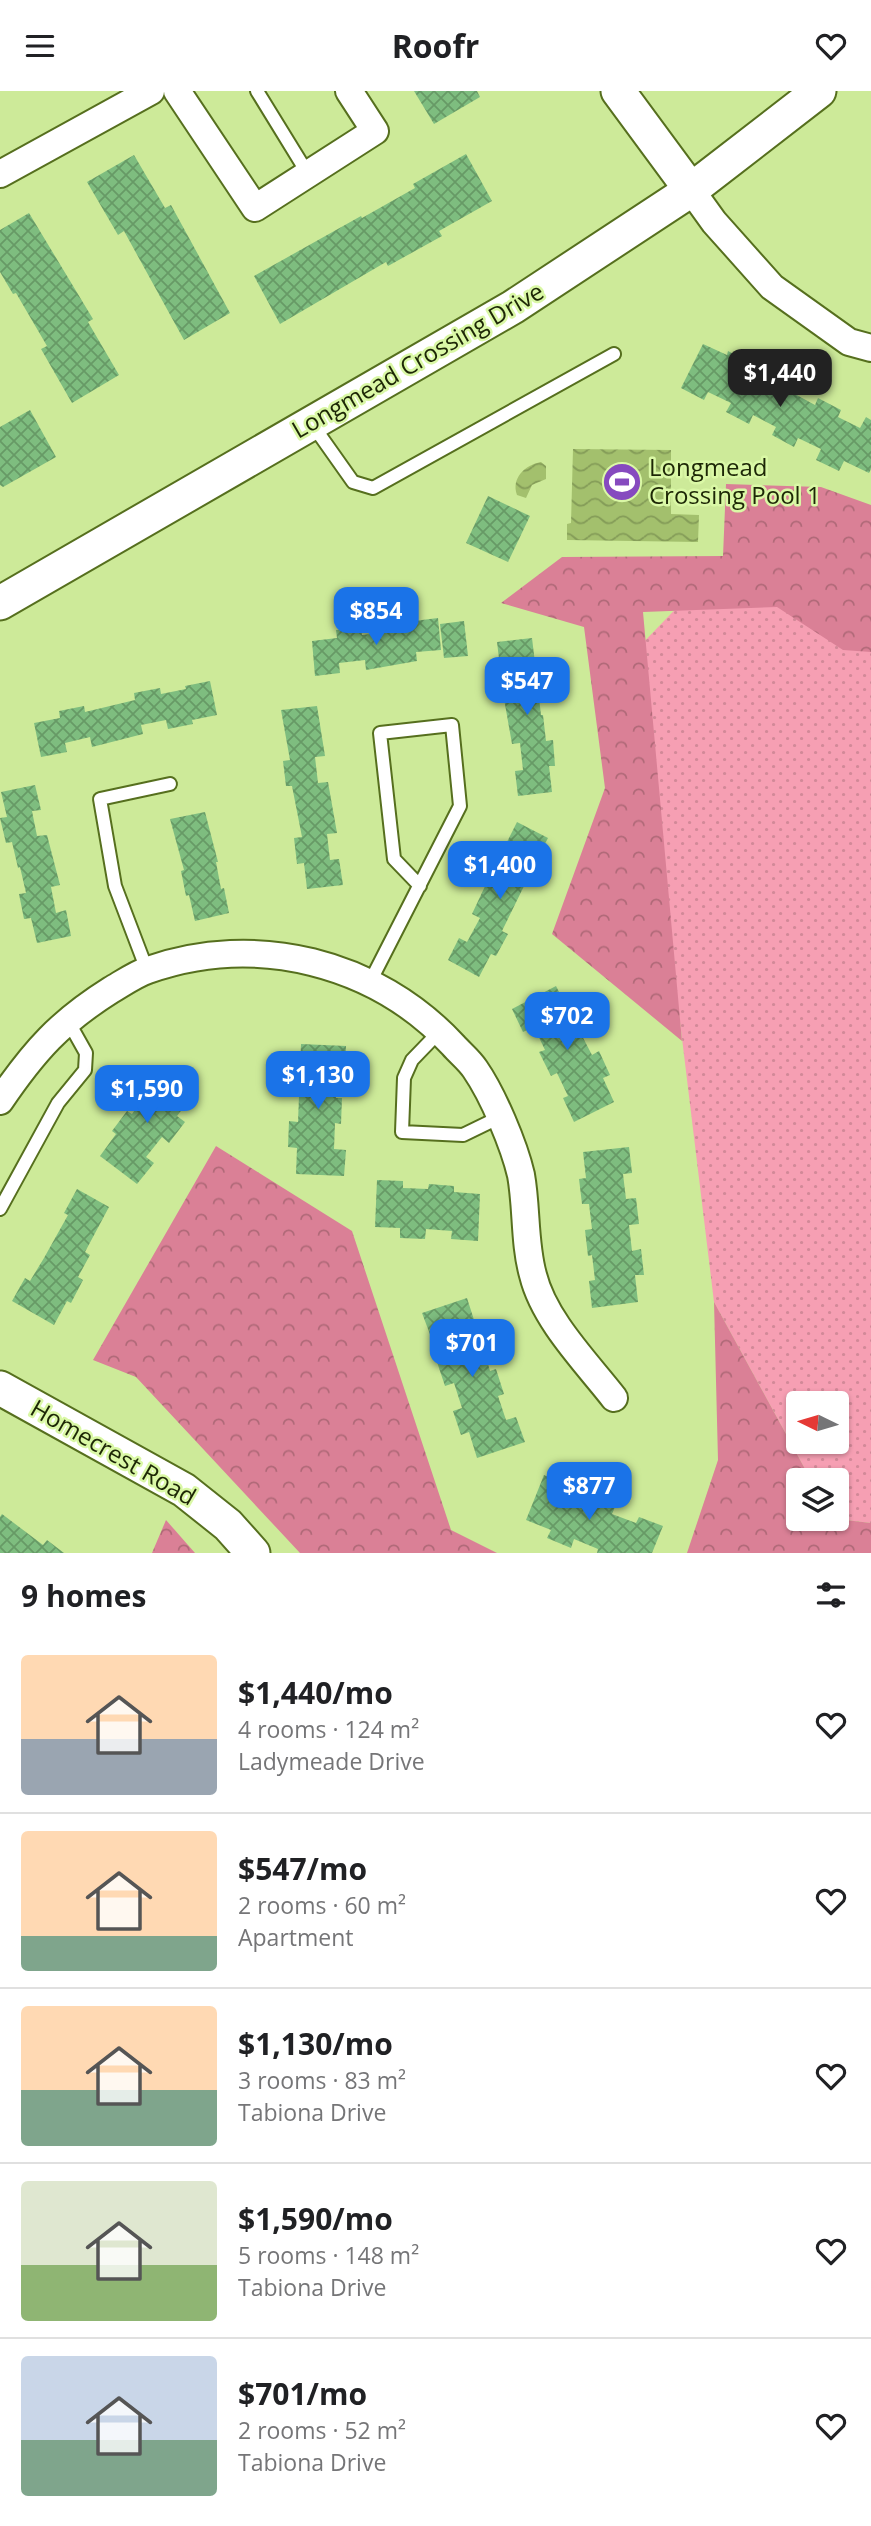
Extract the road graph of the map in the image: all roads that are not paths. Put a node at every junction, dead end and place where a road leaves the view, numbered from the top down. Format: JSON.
{"nodes":[{"id":1,"x":151,"y":91,"type":"edge"},
{"id":2,"x":177,"y":91,"type":"edge"},
{"id":3,"x":257,"y":91,"type":"edge"},
{"id":4,"x":349,"y":91,"type":"edge"},
{"id":5,"x":618,"y":91,"type":"edge"},
{"id":6,"x":819,"y":91,"type":"edge"},
{"id":7,"x":0,"y":174,"type":"edge"},
{"id":8,"x":309,"y":174,"type":"junction"},
{"id":9,"x":691,"y":190,"type":"junction"},
{"id":10,"x":871,"y":348,"type":"edge"},
{"id":11,"x":614,"y":354,"type":"dead end"},
{"id":12,"x":312,"y":423,"type":"junction"},
{"id":13,"x":0,"y":603,"type":"edge"},
{"id":14,"x":170,"y":784,"type":"dead end"},
{"id":15,"x":420,"y":886,"type":"junction"},
{"id":16,"x":147,"y":970,"type":"junction"},
{"id":17,"x":370,"y":982,"type":"junction"},
{"id":18,"x":67,"y":1020,"type":"junction"},
{"id":19,"x":440,"y":1031,"type":"junction"},
{"id":20,"x":0,"y":1101,"type":"edge"},
{"id":21,"x":500,"y":1118,"type":"junction"},
{"id":22,"x":0,"y":1209,"type":"edge"},
{"id":23,"x":0,"y":1388,"type":"edge"},
{"id":24,"x":614,"y":1398,"type":"dead end"},
{"id":25,"x":253,"y":1553,"type":"edge"}],
"edges":[{"from":1,"to":7,"type":"street"},
{"from":2,"to":8,"type":"street"},
{"from":3,"to":8,"type":"lane"},
{"from":4,"to":8,"type":"street"},
{"from":5,"to":9,"type":"street"},
{"from":6,"to":9,"type":"street","name":"Longmead Crossing Drive"},
{"from":9,"to":10,"type":"street"},
{"from":9,"to":12,"type":"street","name":"Longmead Crossing Drive"},
{"from":11,"to":12,"type":"lane"},
{"from":12,"to":13,"type":"street","name":"Longmead Crossing Drive"},
{"from":14,"to":16,"type":"lane"},
{"from":15,"to":15,"type":"lane"},
{"from":15,"to":17,"type":"lane"},
{"from":16,"to":17,"type":"street"},
{"from":16,"to":18,"type":"street"},
{"from":17,"to":19,"type":"street"},
{"from":18,"to":20,"type":"street"},
{"from":18,"to":22,"type":"lane"},
{"from":19,"to":21,"type":"street"},
{"from":19,"to":21,"type":"lane"},
{"from":21,"to":24,"type":"street"},
{"from":23,"to":25,"type":"street","name":"Homecrest Road"}]}
